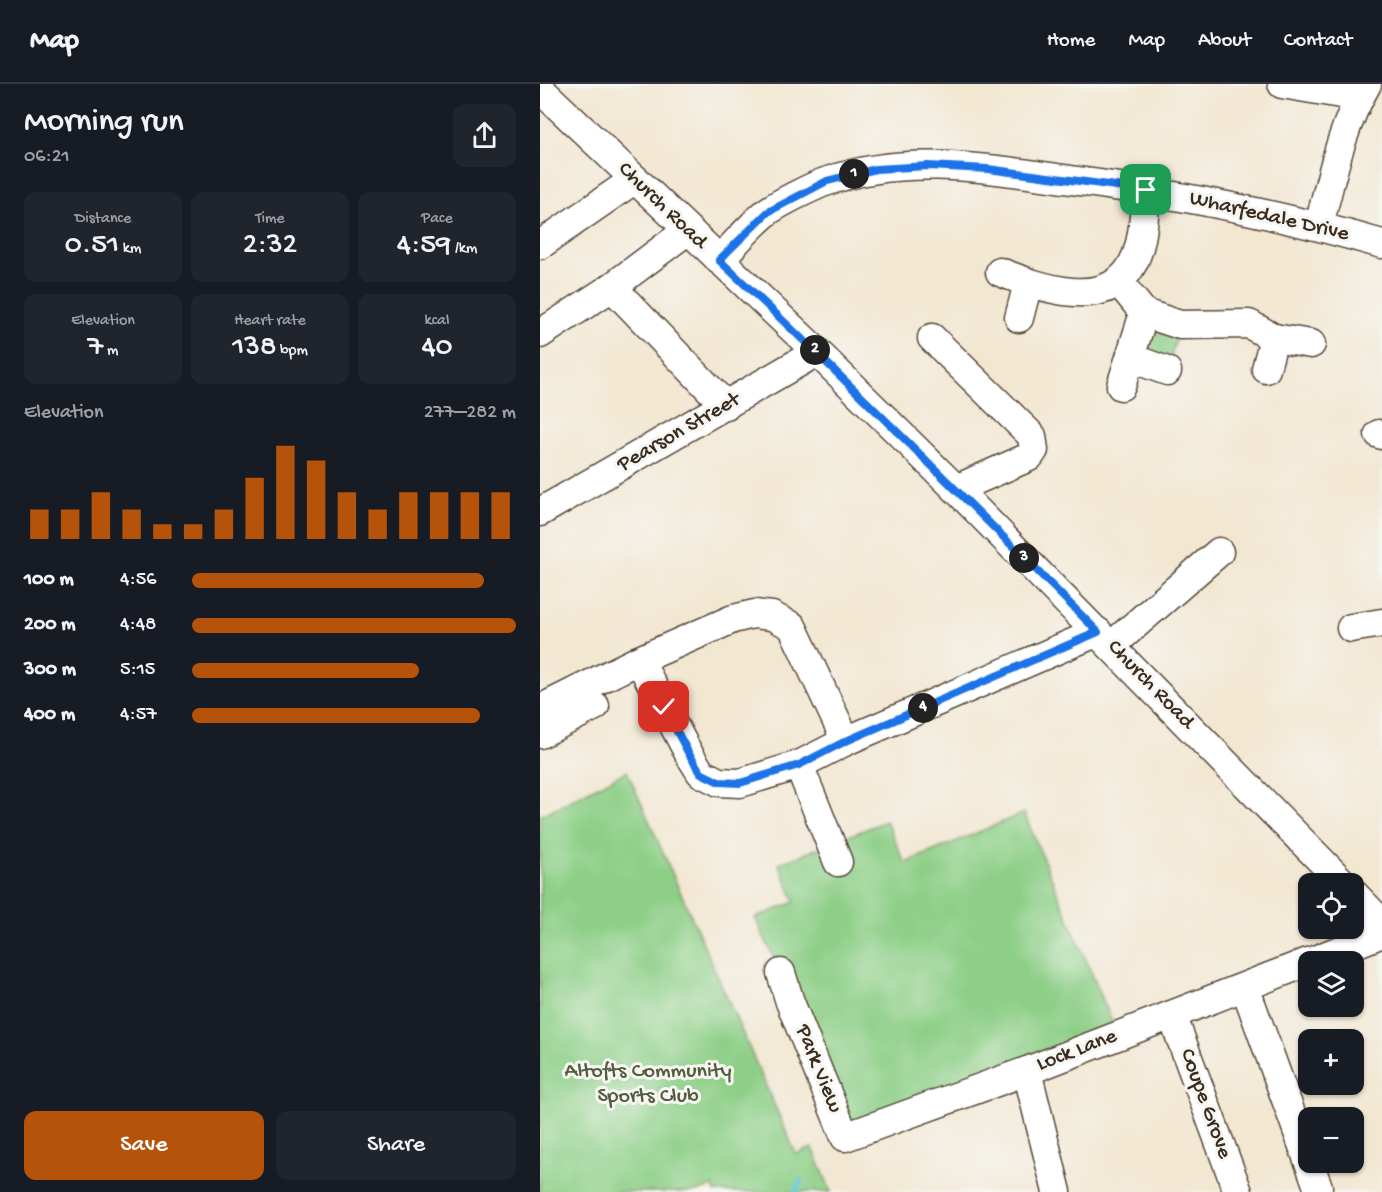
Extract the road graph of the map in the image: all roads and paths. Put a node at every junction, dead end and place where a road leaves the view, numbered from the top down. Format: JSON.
{"nodes":[{"id":1,"x":1282,"y":84,"type":"edge"},
{"id":2,"x":540,"y":89,"type":"edge"},
{"id":3,"x":1363,"y":91,"type":"edge"},
{"id":4,"x":635,"y":178,"type":"junction"},
{"id":5,"x":1146,"y":190,"type":"junction"},
{"id":6,"x":1319,"y":225,"type":"junction"},
{"id":7,"x":688,"y":230,"type":"junction"},
{"id":8,"x":1382,"y":244,"type":"edge"},
{"id":9,"x":540,"y":245,"type":"edge"},
{"id":10,"x":719,"y":260,"type":"junction"},
{"id":11,"x":1000,"y":272,"type":"dead end"},
{"id":12,"x":1119,"y":282,"type":"junction"},
{"id":13,"x":1028,"y":283,"type":"junction"},
{"id":14,"x":612,"y":287,"type":"junction"},
{"id":15,"x":1144,"y":313,"type":"junction"},
{"id":16,"x":1019,"y":318,"type":"dead end"},
{"id":17,"x":540,"y":334,"type":"edge"},
{"id":18,"x":1274,"y":338,"type":"junction"},
{"id":19,"x":932,"y":339,"type":"dead end"},
{"id":20,"x":1311,"y":344,"type":"dead end"},
{"id":21,"x":817,"y":352,"type":"junction"},
{"id":22,"x":1131,"y":358,"type":"junction"},
{"id":23,"x":1266,"y":369,"type":"dead end"},
{"id":24,"x":1167,"y":370,"type":"dead end"},
{"id":25,"x":1121,"y":386,"type":"dead end"},
{"id":26,"x":726,"y":406,"type":"junction"},
{"id":27,"x":956,"y":489,"type":"junction"},
{"id":28,"x":540,"y":512,"type":"edge"},
{"id":29,"x":1219,"y":552,"type":"dead end"},
{"id":30,"x":1382,"y":623,"type":"edge"},
{"id":31,"x":1351,"y":628,"type":"dead end"},
{"id":32,"x":1104,"y":639,"type":"junction"},
{"id":33,"x":639,"y":660,"type":"junction"},
{"id":34,"x":595,"y":706,"type":"dead end"},
{"id":35,"x":540,"y":709,"type":"edge"},
{"id":36,"x":540,"y":734,"type":"edge"},
{"id":37,"x":846,"y":741,"type":"junction"},
{"id":38,"x":799,"y":765,"type":"junction"},
{"id":39,"x":838,"y":862,"type":"dead end"},
{"id":40,"x":1333,"y":873,"type":"edge"},
{"id":41,"x":1364,"y":904,"type":"edge"},
{"id":42,"x":1382,"y":923,"type":"edge"},
{"id":43,"x":1382,"y":933,"type":"edge"},
{"id":44,"x":1337,"y":951,"type":"edge"},
{"id":45,"x":1298,"y":966,"type":"edge"},
{"id":46,"x":781,"y":973,"type":"dead end"},
{"id":47,"x":1245,"y":987,"type":"junction"},
{"id":48,"x":1172,"y":1015,"type":"junction"},
{"id":49,"x":1027,"y":1071,"type":"junction"},
{"id":50,"x":1284,"y":1093,"type":"junction"},
{"id":51,"x":1300,"y":1107,"type":"edge"},
{"id":52,"x":1298,"y":1133,"type":"edge"},
{"id":53,"x":845,"y":1137,"type":"joint"},
{"id":54,"x":1057,"y":1192,"type":"edge"},
{"id":55,"x":1238,"y":1192,"type":"edge"}],
"edges":[{"from":1,"to":3,"type":"street"},
{"from":2,"to":4,"type":"street","name":"Church Road"},
{"from":3,"to":6,"type":"street"},
{"from":4,"to":7,"type":"street","name":"Church Road"},
{"from":4,"to":9,"type":"street"},
{"from":5,"to":6,"type":"street","name":"Wharfedale Drive"},
{"from":5,"to":10,"type":"street","name":"Wharfedale Drive"},
{"from":5,"to":12,"type":"street"},
{"from":6,"to":8,"type":"street","name":"Wharfedale Drive"},
{"from":7,"to":10,"type":"street","name":"Church Road"},
{"from":7,"to":14,"type":"street"},
{"from":10,"to":21,"type":"street","name":"Church Road"},
{"from":11,"to":13,"type":"street"},
{"from":12,"to":13,"type":"street"},
{"from":12,"to":15,"type":"street"},
{"from":13,"to":16,"type":"street"},
{"from":14,"to":17,"type":"street"},
{"from":14,"to":26,"type":"street"},
{"from":15,"to":18,"type":"street"},
{"from":15,"to":22,"type":"street"},
{"from":18,"to":20,"type":"street"},
{"from":18,"to":23,"type":"street"},
{"from":19,"to":27,"type":"street"},
{"from":21,"to":26,"type":"street","name":"Pearson Street"},
{"from":21,"to":27,"type":"street","name":"Church Road"},
{"from":22,"to":24,"type":"street"},
{"from":22,"to":25,"type":"street"},
{"from":26,"to":28,"type":"street","name":"Pearson Street"},
{"from":27,"to":32,"type":"street","name":"Church Road"},
{"from":29,"to":32,"type":"street"},
{"from":30,"to":31,"type":"street"},
{"from":32,"to":37,"type":"street"},
{"from":32,"to":40,"type":"street","name":"Church Road"},
{"from":33,"to":35,"type":"street"},
{"from":33,"to":37,"type":"street"},
{"from":33,"to":38,"type":"street"},
{"from":34,"to":36,"type":"street"},
{"from":37,"to":38,"type":"street"},
{"from":38,"to":39,"type":"street"},
{"from":41,"to":42,"type":"street"},
{"from":43,"to":44,"type":"street","name":"Lock Lane"},
{"from":45,"to":47,"type":"street","name":"Lock Lane"},
{"from":46,"to":53,"type":"street","name":"Park View"},
{"from":47,"to":48,"type":"street","name":"Lock Lane"},
{"from":47,"to":50,"type":"street"},
{"from":48,"to":49,"type":"street","name":"Lock Lane"},
{"from":48,"to":55,"type":"street","name":"Coupe Grove"},
{"from":49,"to":53,"type":"street","name":"Lock Lane"},
{"from":49,"to":54,"type":"street"},
{"from":50,"to":51,"type":"street"},
{"from":50,"to":52,"type":"street"}]}
